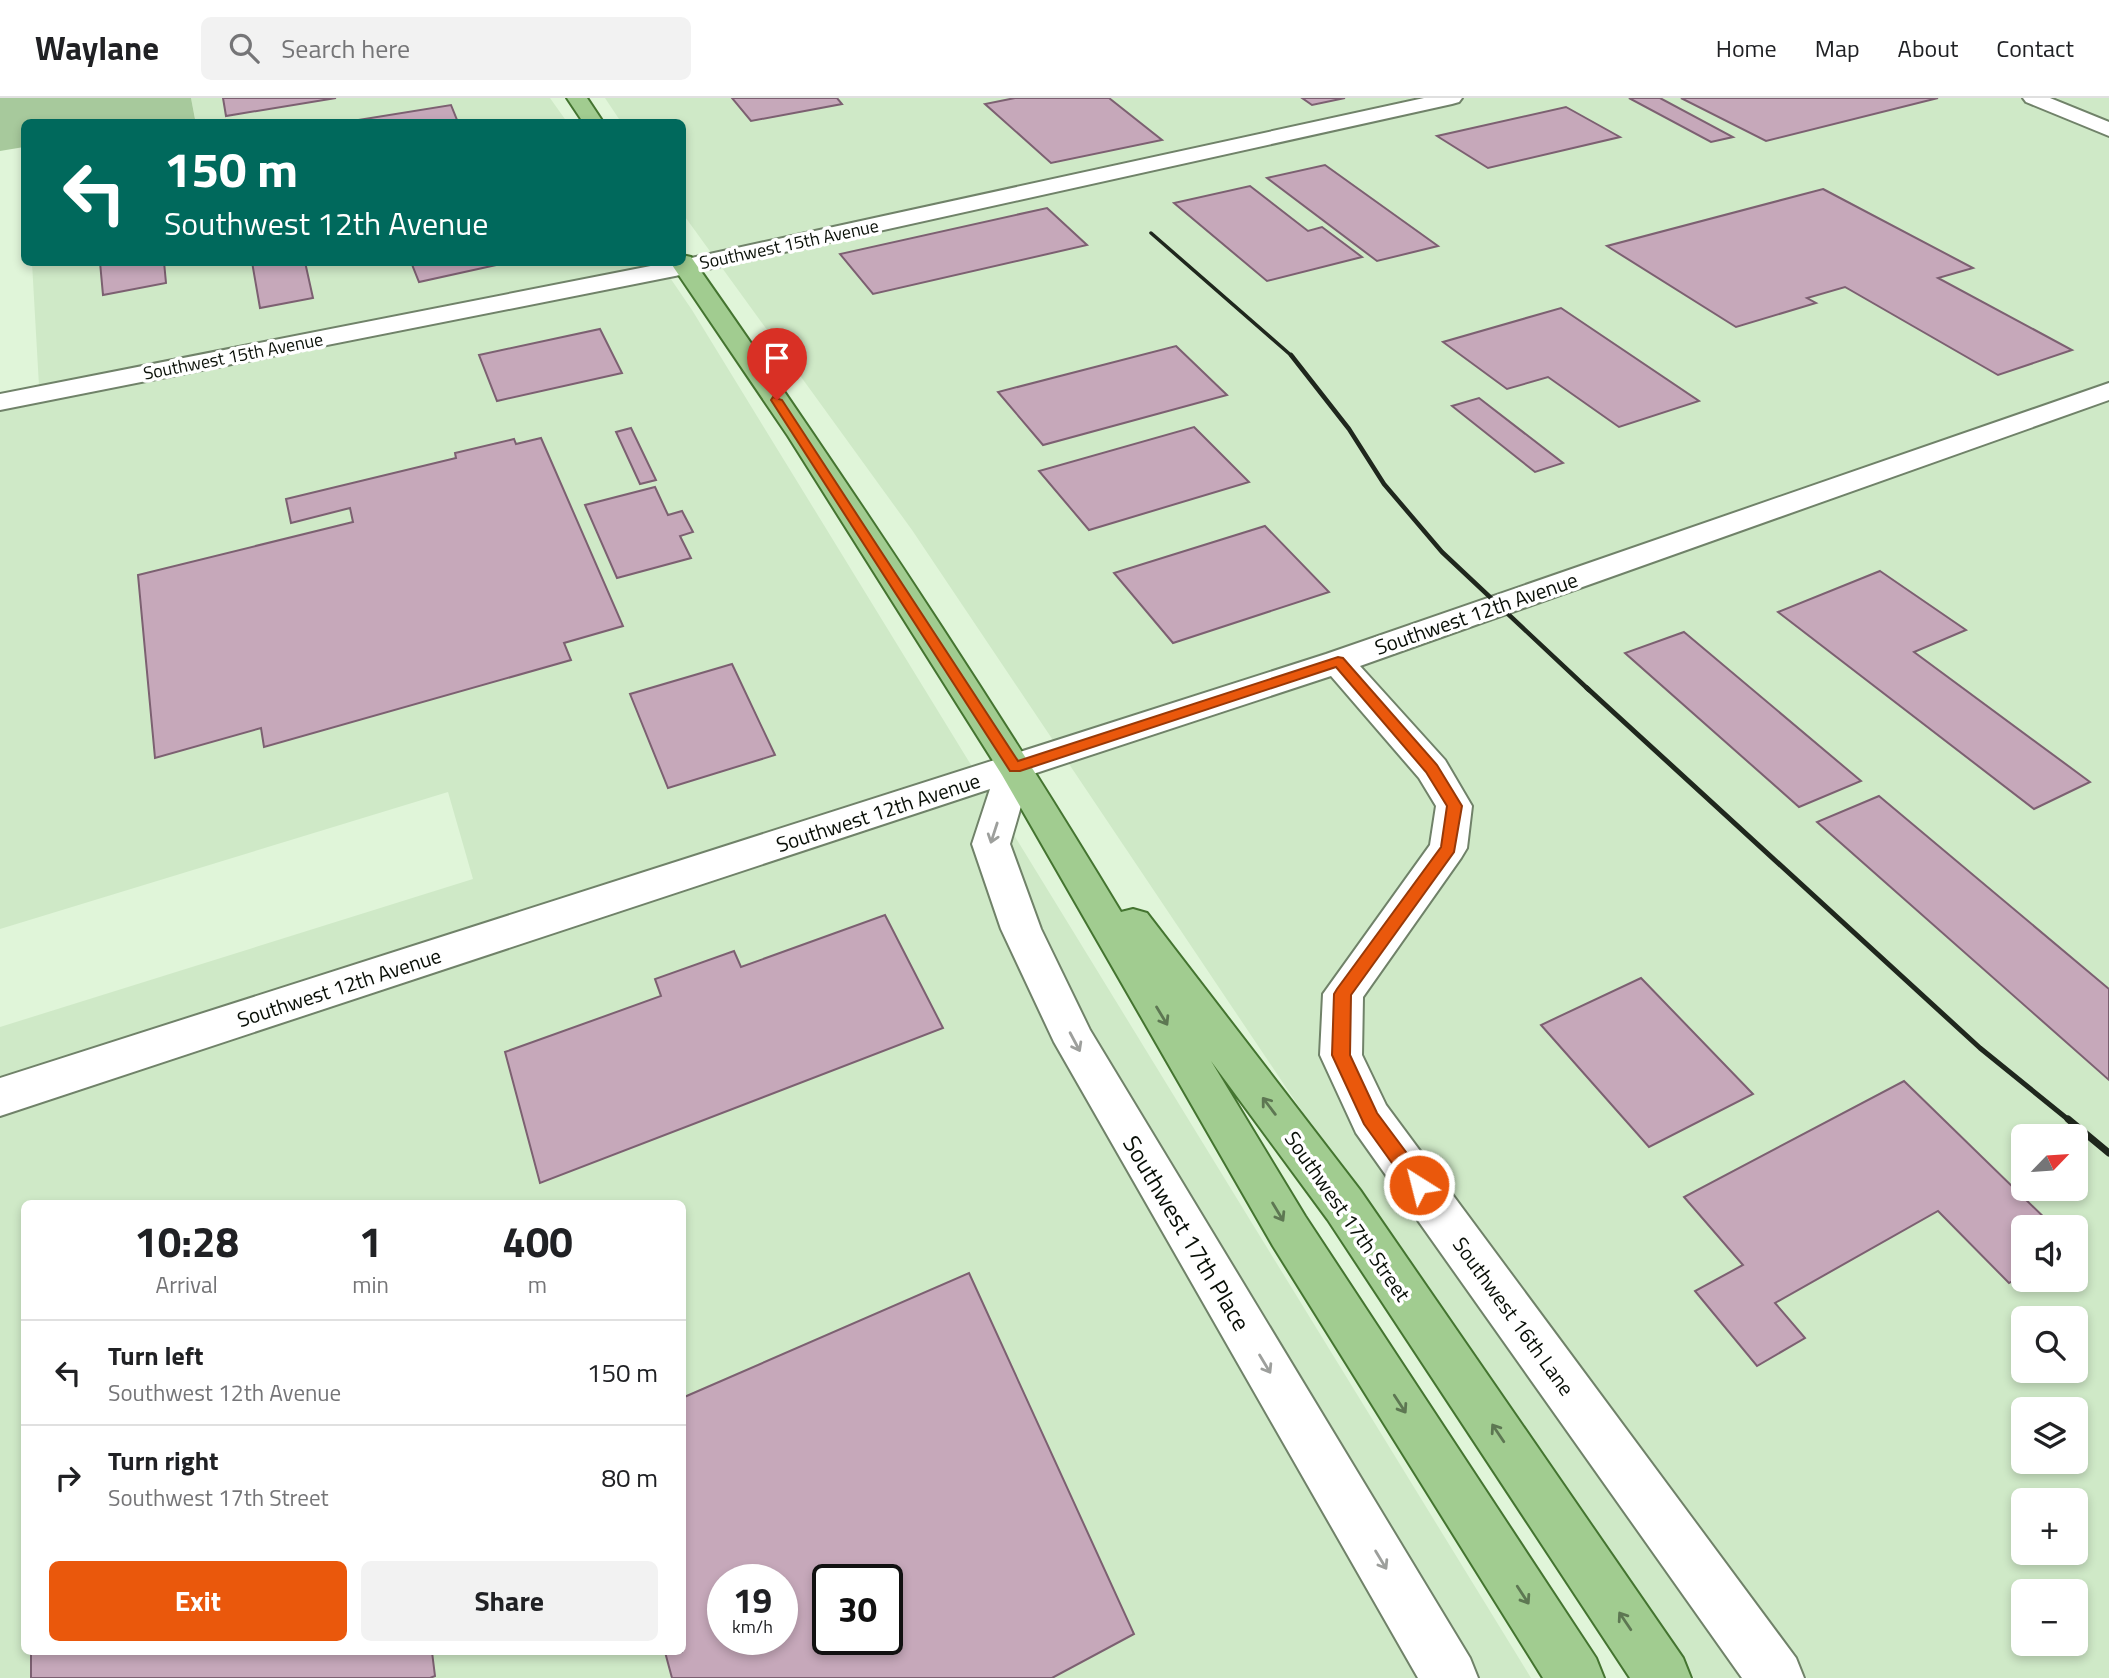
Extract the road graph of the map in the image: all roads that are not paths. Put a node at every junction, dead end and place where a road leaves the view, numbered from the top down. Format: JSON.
{"nodes":[{"id":1,"x":577,"y":98,"type":"edge"},
{"id":2,"x":1452,"y":98,"type":"edge"},
{"id":3,"x":2032,"y":98,"type":"edge"},
{"id":4,"x":591,"y":119,"type":"edge"},
{"id":5,"x":2109,"y":130,"type":"edge"},
{"id":6,"x":686,"y":265,"type":"edge"},
{"id":7,"x":679,"y":266,"type":"edge"},
{"id":8,"x":685,"y":266,"type":"edge"},
{"id":9,"x":2109,"y":391,"type":"edge"},
{"id":10,"x":0,"y":402,"type":"edge"},
{"id":11,"x":1338,"y":662,"type":"junction"},
{"id":12,"x":1015,"y":768,"type":"junction"},
{"id":13,"x":0,"y":1097,"type":"edge"},
{"id":14,"x":1451,"y":1678,"type":"edge"},
{"id":15,"x":1576,"y":1678,"type":"edge"},
{"id":16,"x":1663,"y":1678,"type":"edge"},
{"id":17,"x":1776,"y":1678,"type":"edge"}],
"edges":[{"from":1,"to":4,"type":"main road"},
{"from":2,"to":6,"type":"street","name":"Southwest 15th Avenue"},
{"from":3,"to":5,"type":"street"},
{"from":7,"to":10,"type":"street","name":"Southwest 15th Avenue"},
{"from":8,"to":12,"type":"main road","name":"Southwest 17th Street"},
{"from":9,"to":11,"type":"street","name":"Southwest 12th Avenue"},
{"from":11,"to":12,"type":"street","name":"Southwest 12th Avenue"},
{"from":11,"to":17,"type":"street","name":"Southwest 16th Lane"},
{"from":12,"to":13,"type":"street","name":"Southwest 12th Avenue"},
{"from":12,"to":14,"type":"street","name":"Southwest 17th Place","one_way":true},
{"from":12,"to":15,"type":"main road","name":"Southwest 17th Street","one_way":true},
{"from":16,"to":12,"type":"main road","name":"Southwest 17th Street","one_way":true}]}
